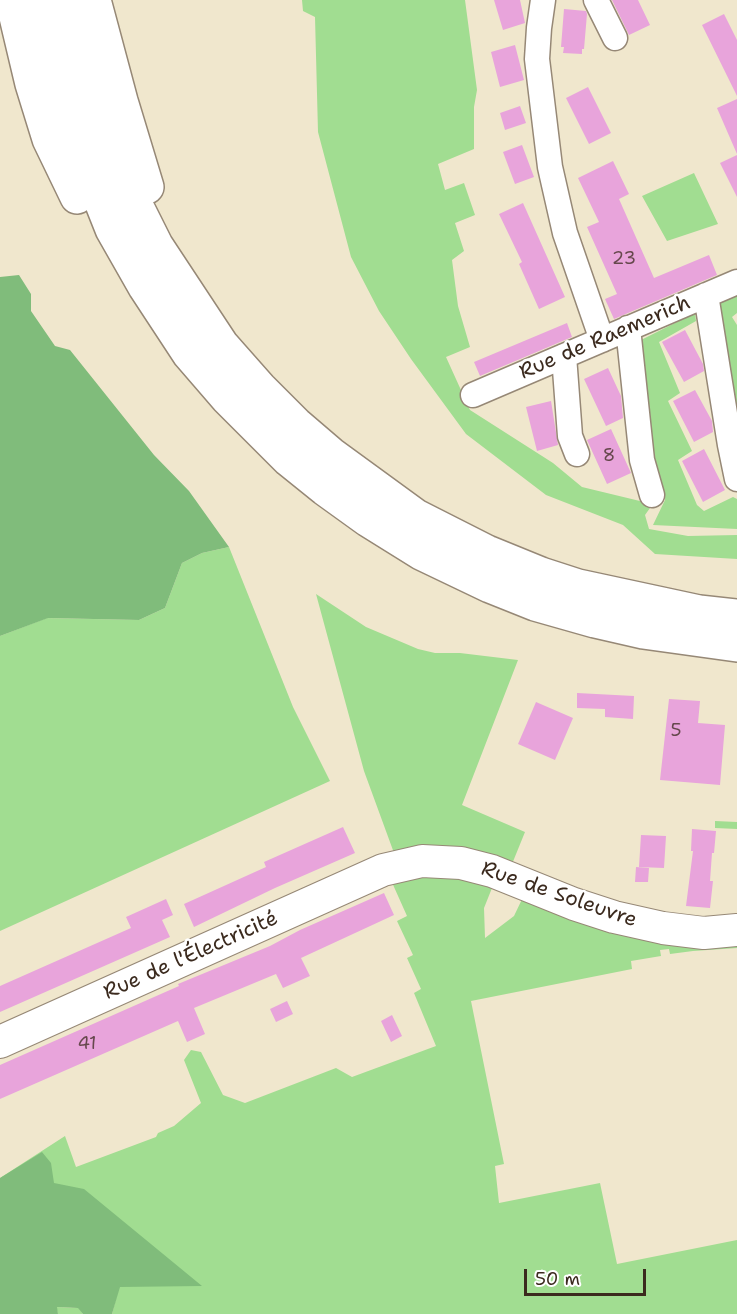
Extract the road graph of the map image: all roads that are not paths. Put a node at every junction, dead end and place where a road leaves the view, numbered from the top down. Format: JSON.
{"nodes":[{"id":1,"x":12,"y":0,"type":"edge"},
{"id":2,"x":37,"y":0,"type":"edge"},
{"id":3,"x":67,"y":0,"type":"edge"},
{"id":4,"x":94,"y":0,"type":"edge"},
{"id":5,"x":543,"y":0,"type":"edge"},
{"id":6,"x":596,"y":0,"type":"edge"},
{"id":7,"x":615,"y":38,"type":"dead end"},
{"id":8,"x":737,"y":282,"type":"edge"},
{"id":9,"x":706,"y":295,"type":"junction"},
{"id":10,"x":628,"y":328,"type":"junction"},
{"id":11,"x":602,"y":340,"type":"junction"},
{"id":12,"x":222,"y":345,"type":"junction"},
{"id":13,"x":189,"y":354,"type":"junction"},
{"id":14,"x":564,"y":356,"type":"junction"},
{"id":15,"x":473,"y":395,"type":"dead end"},
{"id":16,"x":577,"y":454,"type":"dead end"},
{"id":17,"x":737,"y":479,"type":"edge"},
{"id":18,"x":652,"y":495,"type":"dead end"},
{"id":19,"x":737,"y":616,"type":"edge"},
{"id":20,"x":737,"y":645,"type":"edge"},
{"id":21,"x":383,"y":870,"type":"joint"},
{"id":22,"x":737,"y":930,"type":"edge"},
{"id":23,"x":0,"y":1042,"type":"edge"}],
"edges":[{"from":1,"to":13,"type":"highway"},
{"from":2,"to":13,"type":"highway"},
{"from":3,"to":12,"type":"highway"},
{"from":4,"to":12,"type":"highway"},
{"from":5,"to":11,"type":"street"},
{"from":6,"to":7,"type":"street"},
{"from":8,"to":9,"type":"street","name":"Rue de Raemerich"},
{"from":9,"to":10,"type":"street","name":"Rue de Raemerich"},
{"from":9,"to":17,"type":"street"},
{"from":10,"to":11,"type":"street","name":"Rue de Raemerich"},
{"from":10,"to":18,"type":"street"},
{"from":11,"to":14,"type":"street","name":"Rue de Raemerich"},
{"from":12,"to":19,"type":"highway"},
{"from":13,"to":20,"type":"highway"},
{"from":14,"to":15,"type":"street","name":"Rue de Raemerich"},
{"from":14,"to":16,"type":"street"},
{"from":21,"to":22,"type":"main road","name":"Rue de Soleuvre"},
{"from":21,"to":23,"type":"main road","name":"Rue de l'Électricité"}]}
